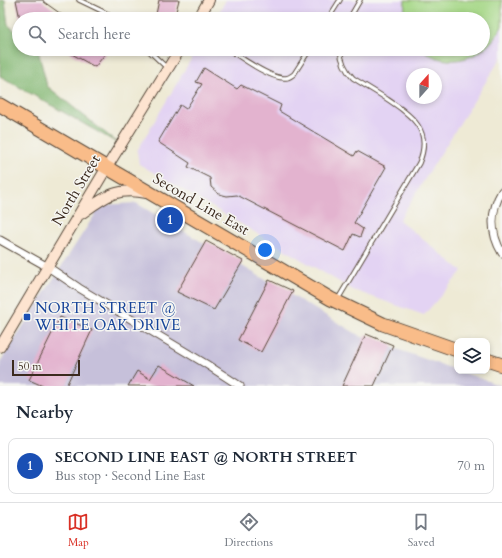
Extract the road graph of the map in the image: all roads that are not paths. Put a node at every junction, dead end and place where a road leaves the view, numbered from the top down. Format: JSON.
{"nodes":[{"id":1,"x":79,"y":0,"type":"edge"},
{"id":2,"x":209,"y":0,"type":"edge"},
{"id":3,"x":340,"y":0,"type":"edge"},
{"id":4,"x":360,"y":0,"type":"edge"},
{"id":5,"x":104,"y":12,"type":"edge"},
{"id":6,"x":202,"y":12,"type":"edge"},
{"id":7,"x":332,"y":12,"type":"edge"},
{"id":8,"x":353,"y":12,"type":"edge"},
{"id":9,"x":155,"y":56,"type":"edge"},
{"id":10,"x":176,"y":56,"type":"edge"},
{"id":11,"x":239,"y":56,"type":"edge"},
{"id":12,"x":306,"y":56,"type":"edge"},
{"id":13,"x":341,"y":56,"type":"edge"},
{"id":14,"x":168,"y":68,"type":"junction"},
{"id":15,"x":0,"y":105,"type":"edge"},
{"id":16,"x":107,"y":167,"type":"junction"},
{"id":17,"x":502,"y":191,"type":"edge"},
{"id":18,"x":152,"y":194,"type":"junction"},
{"id":19,"x":78,"y":216,"type":"junction"},
{"id":20,"x":0,"y":240,"type":"edge"},
{"id":21,"x":502,"y":253,"type":"edge"},
{"id":22,"x":48,"y":267,"type":"junction"},
{"id":23,"x":336,"y":301,"type":"junction"},
{"id":24,"x":0,"y":347,"type":"edge"},
{"id":25,"x":454,"y":349,"type":"edge"},
{"id":26,"x":490,"y":361,"type":"edge"},
{"id":27,"x":502,"y":366,"type":"edge"},
{"id":28,"x":240,"y":386,"type":"edge"}],
"edges":[{"from":1,"to":5,"type":"lane"},
{"from":2,"to":6,"type":"main road"},
{"from":3,"to":7,"type":"lane"},
{"from":4,"to":8,"type":"lane"},
{"from":9,"to":14,"type":"lane"},
{"from":10,"to":14,"type":"main road","name":"North Street"},
{"from":11,"to":12,"type":"lane"},
{"from":13,"to":23,"type":"lane"},
{"from":14,"to":16,"type":"main road","name":"North Street"},
{"from":15,"to":16,"type":"highway","name":"Second Line East"},
{"from":16,"to":18,"type":"highway","name":"Second Line East"},
{"from":16,"to":19,"type":"main road","name":"North Street"},
{"from":17,"to":21,"type":"street"},
{"from":18,"to":19,"type":"main road"},
{"from":18,"to":23,"type":"highway","name":"Second Line East"},
{"from":19,"to":22,"type":"main road","name":"North Street"},
{"from":20,"to":22,"type":"street"},
{"from":22,"to":24,"type":"main road","name":"North Street"},
{"from":22,"to":28,"type":"street"},
{"from":23,"to":25,"type":"highway","name":"Second Line East"},
{"from":26,"to":27,"type":"highway"}]}
